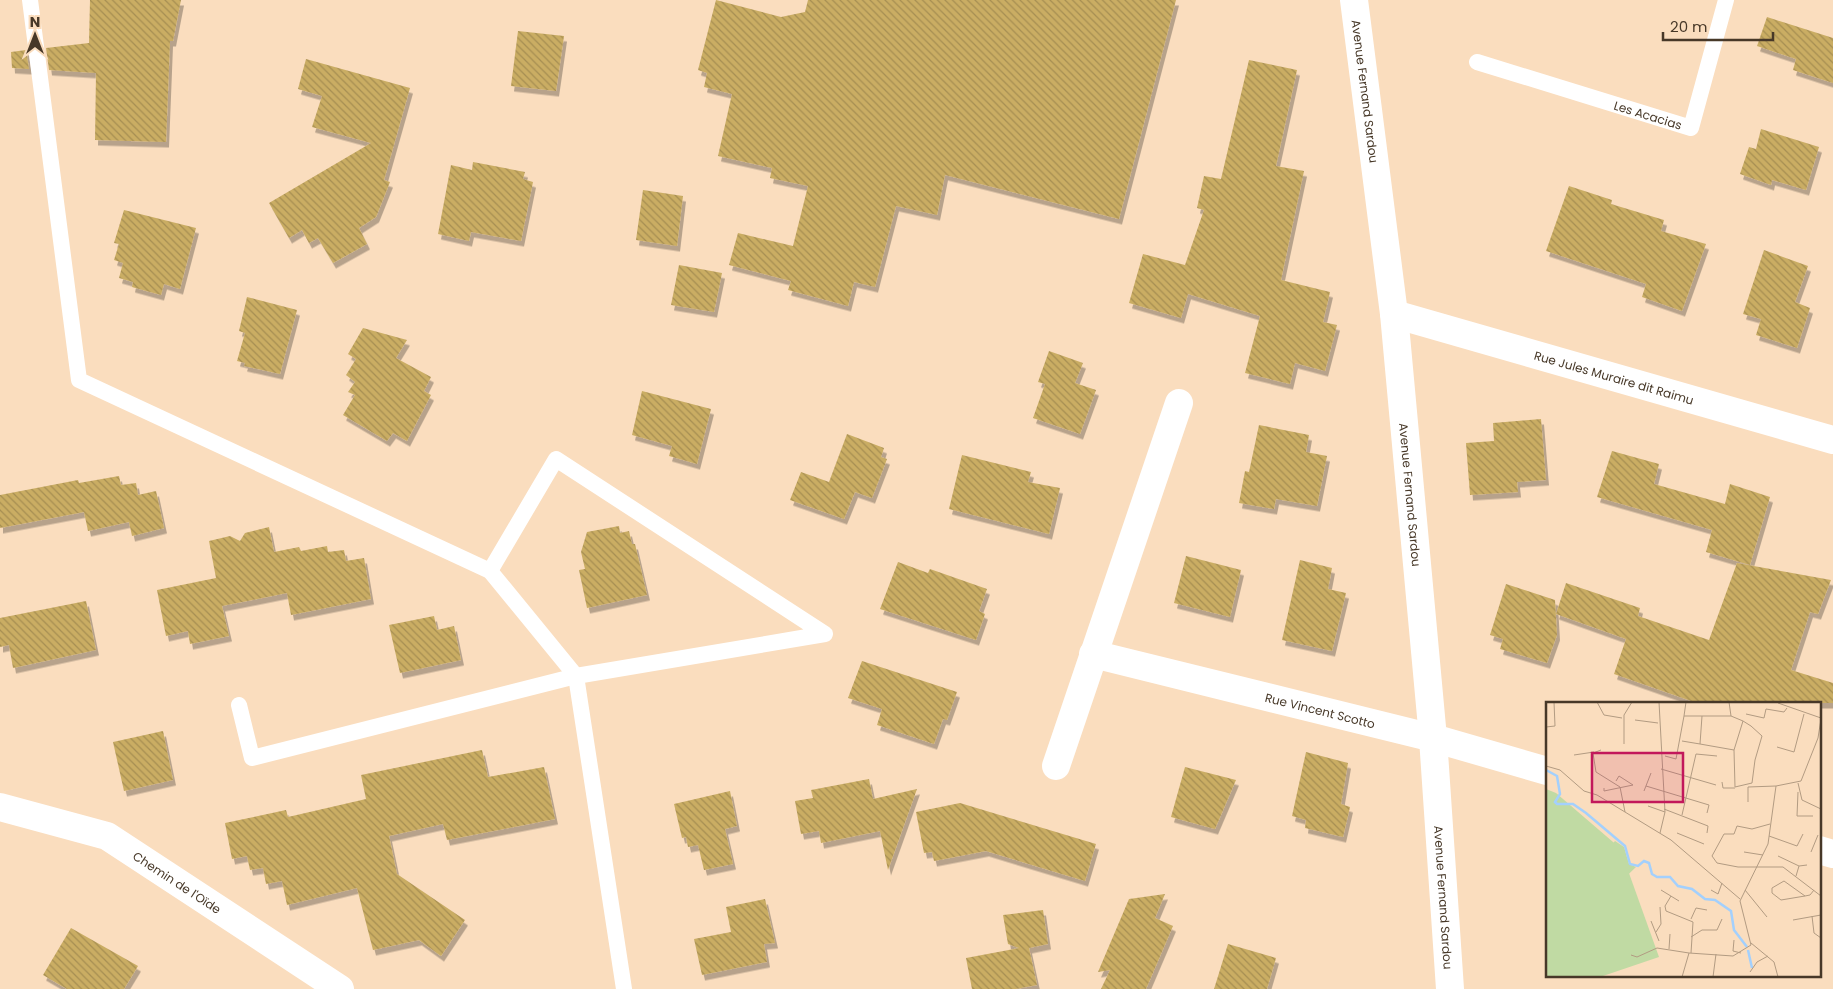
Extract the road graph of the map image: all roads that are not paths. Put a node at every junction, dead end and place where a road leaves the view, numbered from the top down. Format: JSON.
{"nodes":[{"id":1,"x":30,"y":0,"type":"edge"},
{"id":2,"x":1354,"y":0,"type":"edge"},
{"id":3,"x":1726,"y":0,"type":"edge"},
{"id":4,"x":1477,"y":62,"type":"dead end"},
{"id":5,"x":1394,"y":314,"type":"junction"},
{"id":6,"x":1179,"y":403,"type":"dead end"},
{"id":7,"x":1833,"y":440,"type":"edge"},
{"id":8,"x":490,"y":571,"type":"junction"},
{"id":9,"x":1093,"y":654,"type":"junction"},
{"id":10,"x":576,"y":676,"type":"junction"},
{"id":11,"x":239,"y":705,"type":"dead end"},
{"id":12,"x":1433,"y":738,"type":"junction"},
{"id":13,"x":1056,"y":766,"type":"dead end"},
{"id":14,"x":1546,"y":771,"type":"edge"},
{"id":15,"x":0,"y":808,"type":"edge"},
{"id":16,"x":1820,"y":850,"type":"edge"},
{"id":17,"x":1833,"y":854,"type":"edge"},
{"id":18,"x":340,"y":989,"type":"edge"},
{"id":19,"x":624,"y":989,"type":"edge"},
{"id":20,"x":1450,"y":989,"type":"edge"}],
"edges":[{"from":1,"to":8,"type":"lane"},
{"from":2,"to":5,"type":"street","name":"Avenue Fernand Sardou"},
{"from":3,"to":4,"type":"lane","name":"Les Acacias"},
{"from":5,"to":7,"type":"street","name":"Rue Jules Muraire dit Raimu"},
{"from":5,"to":12,"type":"street","name":"Avenue Fernand Sardou"},
{"from":6,"to":9,"type":"street"},
{"from":8,"to":10,"type":"lane"},
{"from":8,"to":10,"type":"lane"},
{"from":9,"to":12,"type":"street","name":"Rue Vincent Scotto"},
{"from":9,"to":13,"type":"street"},
{"from":10,"to":11,"type":"lane"},
{"from":10,"to":19,"type":"lane"},
{"from":12,"to":14,"type":"street","name":"Rue Vincent Scotto"},
{"from":12,"to":20,"type":"street","name":"Avenue Fernand Sardou"},
{"from":15,"to":18,"type":"street","name":"Chemin de l'Oïde"},
{"from":16,"to":17,"type":"street"}]}
